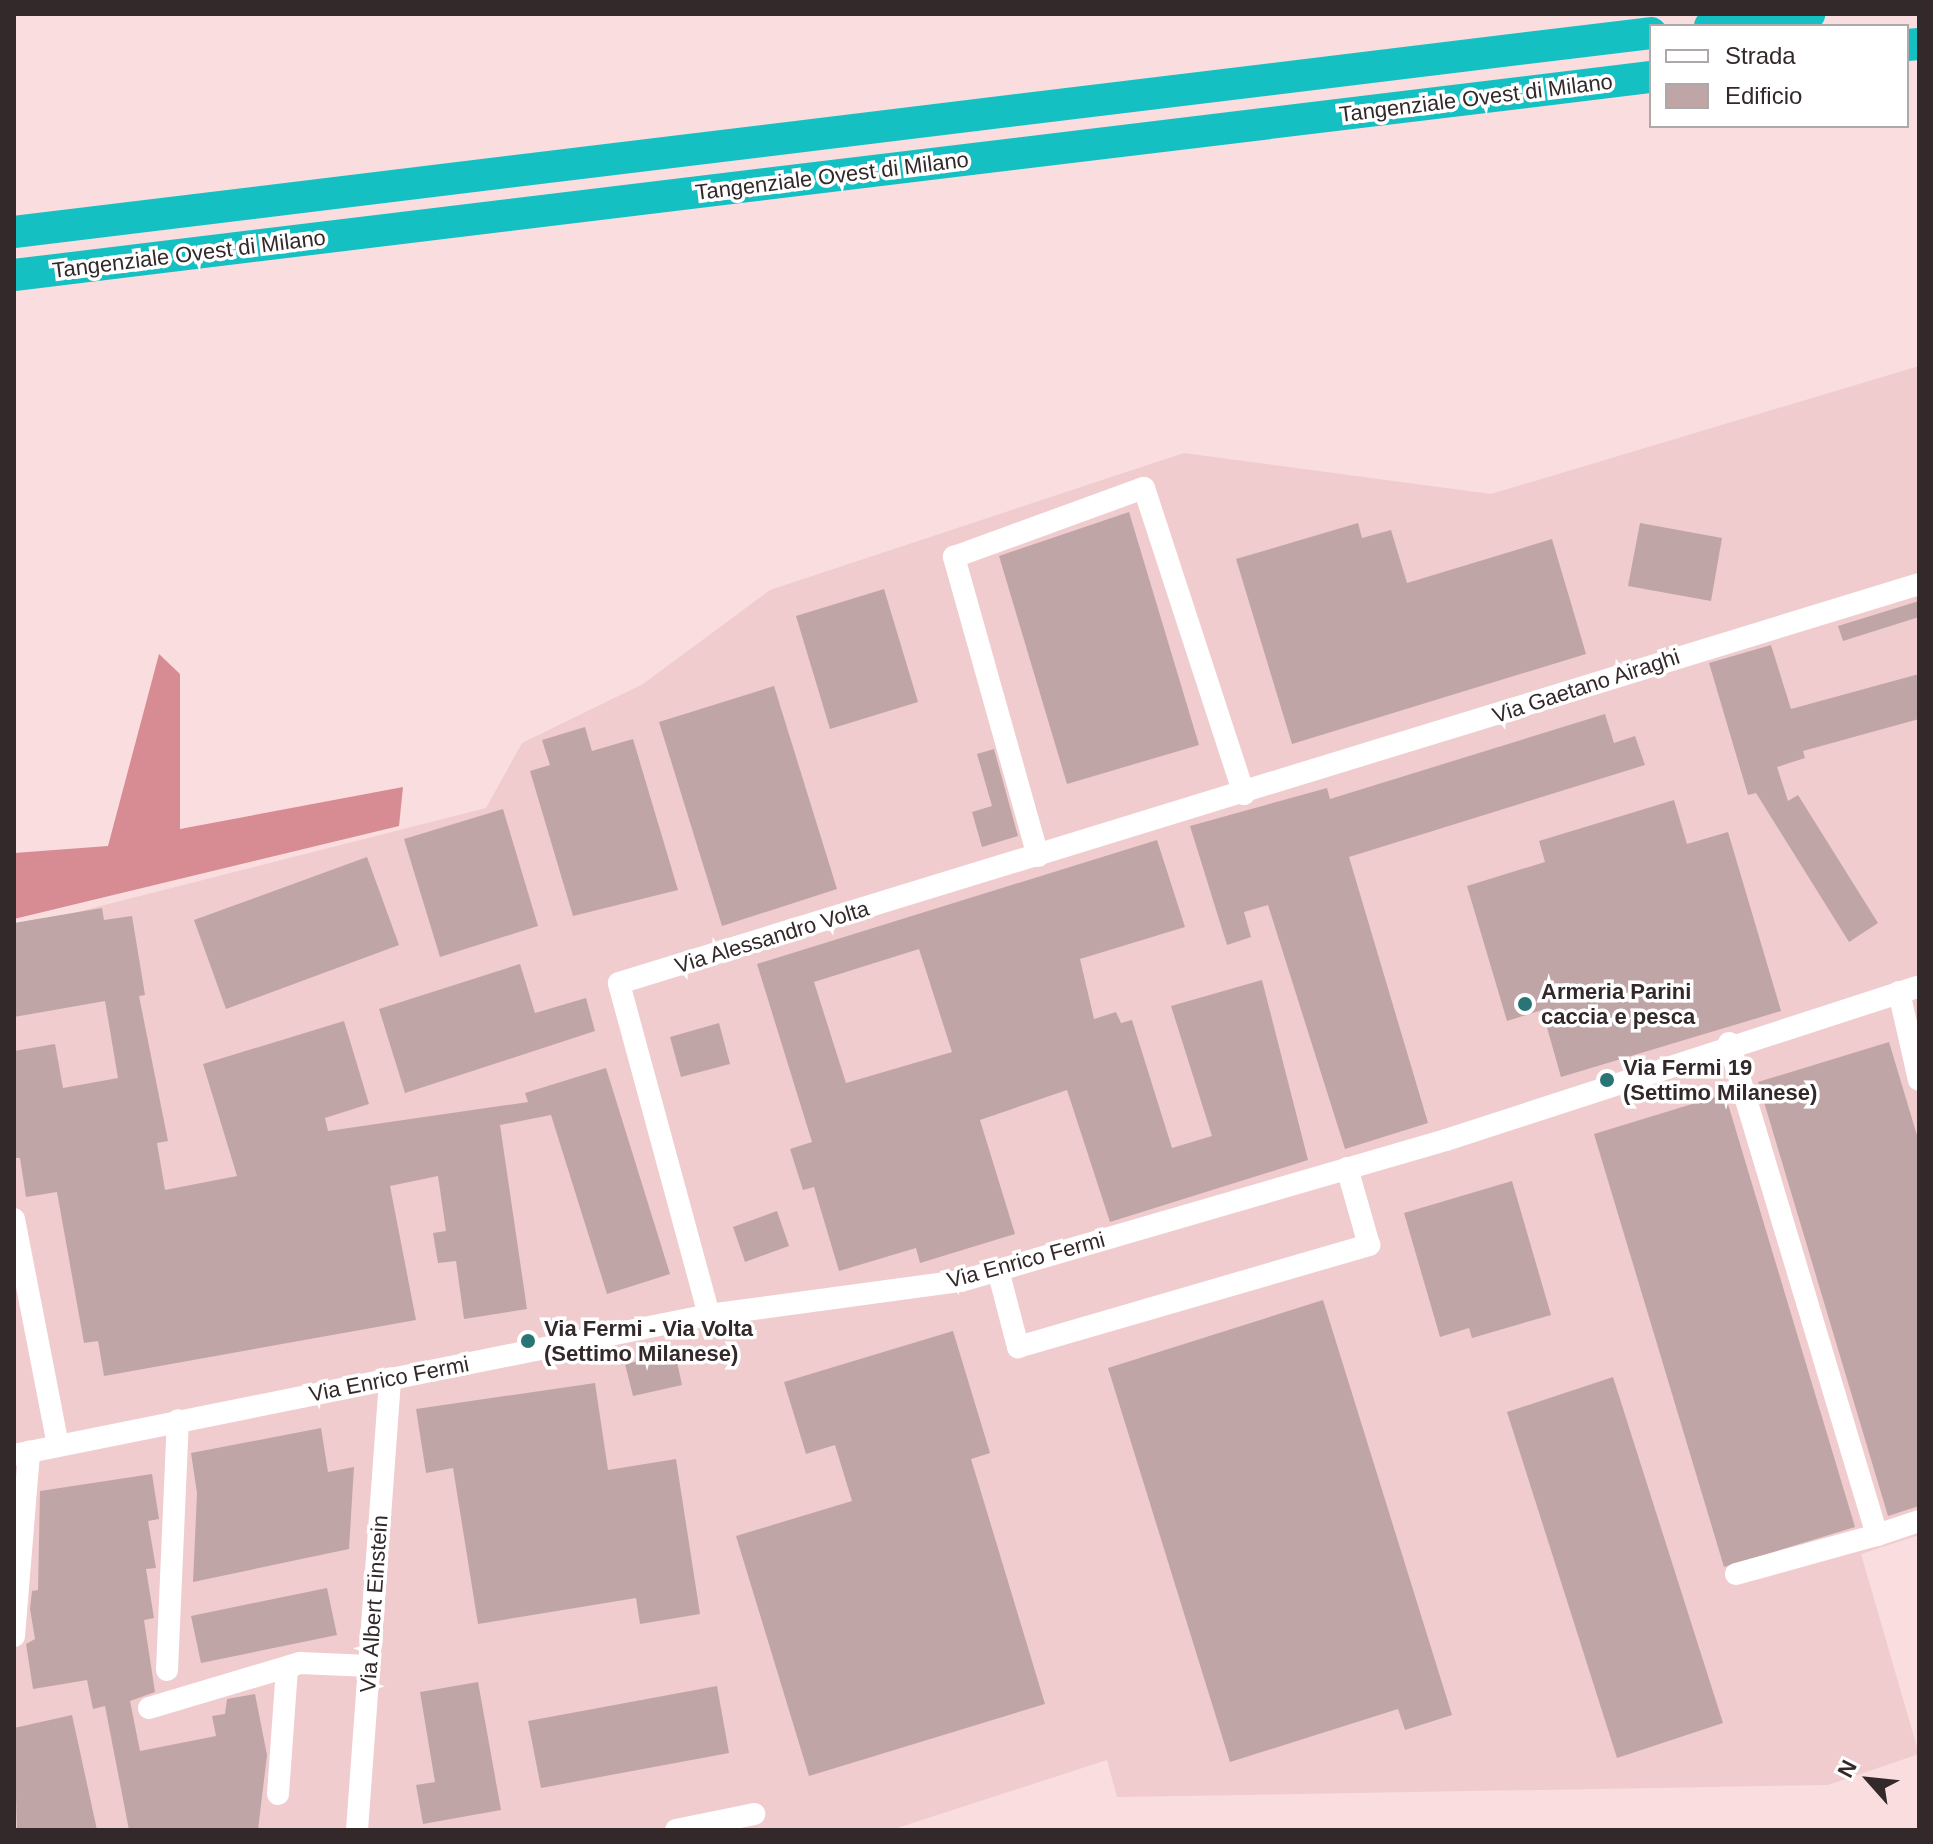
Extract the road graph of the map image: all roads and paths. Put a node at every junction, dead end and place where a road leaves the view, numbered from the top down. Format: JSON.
{"nodes":[{"id":1,"x":1809,"y":14,"type":"edge"},
{"id":2,"x":1726,"y":24,"type":"edge"},
{"id":3,"x":1649,"y":33,"type":"edge"},
{"id":4,"x":1649,"y":77,"type":"edge"},
{"id":5,"x":14,"y":232,"type":"edge"},
{"id":6,"x":14,"y":275,"type":"edge"},
{"id":7,"x":1919,"y":584,"type":"edge"},
{"id":8,"x":1249,"y":792,"type":"junction"},
{"id":9,"x":1038,"y":856,"type":"junction"},
{"id":10,"x":1909,"y":989,"type":"edge"},
{"id":11,"x":1729,"y":1043,"type":"junction"},
{"id":12,"x":1919,"y":1080,"type":"edge"},
{"id":13,"x":1347,"y":1168,"type":"junction"},
{"id":14,"x":14,"y":1219,"type":"edge"},
{"id":15,"x":998,"y":1270,"type":"junction"},
{"id":16,"x":709,"y":1315,"type":"junction"},
{"id":17,"x":390,"y":1378,"type":"junction"},
{"id":18,"x":178,"y":1420,"type":"junction"},
{"id":19,"x":58,"y":1445,"type":"junction"},
{"id":20,"x":22,"y":1453,"type":"edge"},
{"id":21,"x":1919,"y":1521,"type":"edge"},
{"id":22,"x":1877,"y":1535,"type":"junction"},
{"id":23,"x":1736,"y":1574,"type":"dead end"},
{"id":24,"x":14,"y":1636,"type":"edge"},
{"id":25,"x":369,"y":1666,"type":"junction"},
{"id":26,"x":287,"y":1667,"type":"junction"},
{"id":27,"x":167,"y":1670,"type":"dead end"},
{"id":28,"x":149,"y":1708,"type":"dead end"},
{"id":29,"x":278,"y":1794,"type":"dead end"},
{"id":30,"x":754,"y":1814,"type":"dead end"},
{"id":31,"x":357,"y":1830,"type":"edge"},
{"id":32,"x":676,"y":1830,"type":"edge"}],
"edges":[{"from":1,"to":2,"type":"highway"},
{"from":3,"to":5,"type":"highway","name":"Tangenziale Ovest di Milano"},
{"from":4,"to":6,"type":"highway","name":"Tangenziale Ovest di Milano"},
{"from":7,"to":8,"type":"street","name":"Via Gaetano Airaghi"},
{"from":8,"to":9,"type":"street","name":"Via Alessandro Volta"},
{"from":8,"to":9,"type":"street"},
{"from":9,"to":16,"type":"street","name":"Via Alessandro Volta"},
{"from":10,"to":11,"type":"street","name":"Via Enrico Fermi"},
{"from":10,"to":12,"type":"street"},
{"from":11,"to":13,"type":"street","name":"Via Enrico Fermi"},
{"from":11,"to":22,"type":"street"},
{"from":13,"to":15,"type":"street","name":"Via Enrico Fermi"},
{"from":13,"to":15,"type":"street"},
{"from":14,"to":19,"type":"street"},
{"from":15,"to":16,"type":"street","name":"Via Enrico Fermi"},
{"from":16,"to":17,"type":"street","name":"Via Enrico Fermi"},
{"from":17,"to":18,"type":"street","name":"Via Enrico Fermi"},
{"from":17,"to":25,"type":"street","name":"Via Albert Einstein"},
{"from":18,"to":19,"type":"street","name":"Via Enrico Fermi"},
{"from":18,"to":27,"type":"street"},
{"from":19,"to":20,"type":"street","name":"Via Enrico Fermi"},
{"from":20,"to":24,"type":"street"},
{"from":21,"to":22,"type":"street"},
{"from":22,"to":23,"type":"street"},
{"from":25,"to":26,"type":"street"},
{"from":25,"to":31,"type":"street","name":"Via Albert Einstein"},
{"from":26,"to":28,"type":"street"},
{"from":26,"to":29,"type":"street"},
{"from":30,"to":32,"type":"street"}]}
